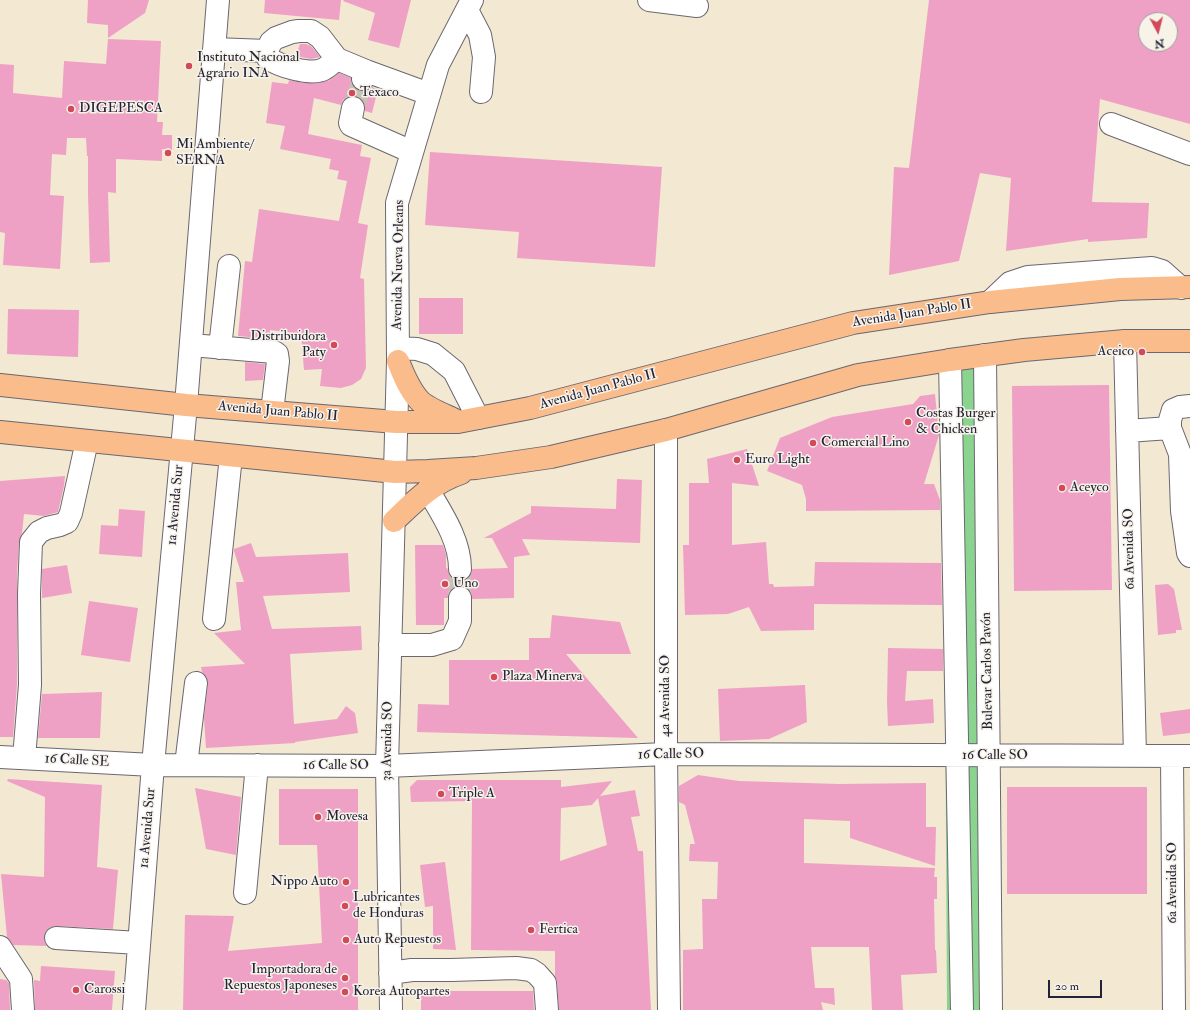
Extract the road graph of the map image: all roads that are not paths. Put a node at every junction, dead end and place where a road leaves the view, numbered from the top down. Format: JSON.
{"nodes":[{"id":1,"x":218,"y":0,"type":"edge"},
{"id":2,"x":649,"y":0,"type":"edge"},
{"id":3,"x":469,"y":5,"type":"edge"},
{"id":4,"x":696,"y":6,"type":"dead end"},
{"id":5,"x":214,"y":49,"type":"junction"},
{"id":6,"x":267,"y":51,"type":"junction"},
{"id":7,"x":337,"y":59,"type":"junction"},
{"id":8,"x":482,"y":92,"type":"dead end"},
{"id":9,"x":429,"y":94,"type":"junction"},
{"id":10,"x":353,"y":108,"type":"tunnel mouth"},
{"id":11,"x":1111,"y":124,"type":"dead end"},
{"id":12,"x":412,"y":152,"type":"junction"},
{"id":13,"x":1190,"y":154,"type":"edge"},
{"id":14,"x":229,"y":266,"type":"dead end"},
{"id":15,"x":1185,"y":287,"type":"edge"},
{"id":16,"x":1125,"y":341,"type":"junction"},
{"id":17,"x":1190,"y":341,"type":"edge"},
{"id":18,"x":191,"y":345,"type":"junction"},
{"id":19,"x":220,"y":348,"type":"junction"},
{"id":20,"x":398,"y":354,"type":"junction"},
{"id":21,"x":985,"y":355,"type":"junction"},
{"id":22,"x":950,"y":360,"type":"junction"},
{"id":23,"x":0,"y":385,"type":"edge"},
{"id":24,"x":186,"y":404,"type":"junction"},
{"id":25,"x":1190,"y":406,"type":"edge"},
{"id":26,"x":272,"y":412,"type":"junction"},
{"id":27,"x":468,"y":420,"type":"junction"},
{"id":28,"x":396,"y":422,"type":"junction"},
{"id":29,"x":1170,"y":428,"type":"junction"},
{"id":30,"x":666,"y":430,"type":"junction"},
{"id":31,"x":1127,"y":431,"type":"junction"},
{"id":32,"x":0,"y":432,"type":"edge"},
{"id":33,"x":87,"y":441,"type":"junction"},
{"id":34,"x":181,"y":450,"type":"junction"},
{"id":35,"x":1185,"y":454,"type":"edge"},
{"id":36,"x":231,"y":456,"type":"junction"},
{"id":37,"x":476,"y":468,"type":"junction"},
{"id":38,"x":395,"y":472,"type":"junction"},
{"id":39,"x":428,"y":490,"type":"junction"},
{"id":40,"x":1186,"y":511,"type":"edge"},
{"id":41,"x":394,"y":521,"type":"junction"},
{"id":42,"x":1189,"y":554,"type":"edge"},
{"id":43,"x":460,"y":569,"type":"tunnel mouth"},
{"id":44,"x":460,"y":598,"type":"tunnel mouth"},
{"id":45,"x":214,"y":619,"type":"dead end"},
{"id":46,"x":390,"y":645,"type":"junction"},
{"id":47,"x":196,"y":683,"type":"dead end"},
{"id":48,"x":666,"y":754,"type":"junction"},
{"id":49,"x":957,"y":756,"type":"junction"},
{"id":50,"x":989,"y":756,"type":"junction"},
{"id":51,"x":1135,"y":756,"type":"junction"},
{"id":52,"x":1181,"y":756,"type":"edge"},
{"id":53,"x":0,"y":757,"type":"edge"},
{"id":54,"x":24,"y":758,"type":"junction"},
{"id":55,"x":153,"y":765,"type":"junction"},
{"id":56,"x":186,"y":765,"type":"junction"},
{"id":57,"x":257,"y":765,"type":"junction"},
{"id":58,"x":387,"y":766,"type":"junction"},
{"id":59,"x":245,"y":893,"type":"dead end"},
{"id":60,"x":56,"y":938,"type":"dead end"},
{"id":61,"x":139,"y":943,"type":"junction"},
{"id":62,"x":0,"y":947,"type":"edge"},
{"id":63,"x":390,"y":973,"type":"junction"},
{"id":64,"x":23,"y":1010,"type":"edge"},
{"id":65,"x":134,"y":1010,"type":"edge"},
{"id":66,"x":391,"y":1010,"type":"edge"},
{"id":67,"x":547,"y":1010,"type":"edge"},
{"id":68,"x":669,"y":1010,"type":"edge"},
{"id":69,"x":962,"y":1010,"type":"edge"},
{"id":70,"x":991,"y":1010,"type":"edge"},
{"id":71,"x":1174,"y":1010,"type":"edge"}],
"edges":[{"from":1,"to":5,"type":"street","name":"1a Avenida Sur"},
{"from":2,"to":4,"type":"street"},
{"from":3,"to":8,"type":"street"},
{"from":3,"to":9,"type":"street","name":"Avenida Nueva Orleans"},
{"from":5,"to":6,"type":"street"},
{"from":5,"to":18,"type":"street","name":"1a Avenida Sur"},
{"from":6,"to":7,"type":"street"},
{"from":6,"to":7,"type":"street"},
{"from":7,"to":9,"type":"street"},
{"from":9,"to":12,"type":"street","name":"Avenida Nueva Orleans"},
{"from":10,"to":12,"type":"street"},
{"from":11,"to":13,"type":"street"},
{"from":12,"to":20,"type":"street","name":"Avenida Nueva Orleans"},
{"from":14,"to":19,"type":"street"},
{"from":15,"to":27,"type":"highway","name":"Avenida Juan Pablo II"},
{"from":16,"to":17,"type":"highway"},
{"from":16,"to":21,"type":"highway"},
{"from":16,"to":31,"type":"street","name":"6a Avenida SO"},
{"from":18,"to":19,"type":"street"},
{"from":18,"to":24,"type":"street","name":"1a Avenida Sur"},
{"from":19,"to":26,"type":"street"},
{"from":20,"to":27,"type":"highway"},
{"from":20,"to":27,"type":"street"},
{"from":20,"to":28,"type":"street","name":"Avenida Nueva Orleans"},
{"from":21,"to":22,"type":"highway"},
{"from":21,"to":50,"type":"street","name":"Bulevar Carlos Pavón"},
{"from":22,"to":30,"type":"highway"},
{"from":22,"to":49,"type":"street"},
{"from":23,"to":24,"type":"highway","name":"Avenida Juan Pablo II"},
{"from":24,"to":26,"type":"highway","name":"Avenida Juan Pablo II"},
{"from":24,"to":34,"type":"street","name":"1a Avenida Sur"},
{"from":25,"to":29,"type":"street"},
{"from":26,"to":28,"type":"highway","name":"Avenida Juan Pablo II"},
{"from":27,"to":28,"type":"highway","name":"Avenida Juan Pablo II"},
{"from":28,"to":38,"type":"street","name":"Avenida Nueva Orleans"},
{"from":29,"to":31,"type":"street"},
{"from":29,"to":35,"type":"street"},
{"from":30,"to":37,"type":"highway"},
{"from":30,"to":48,"type":"street","name":"4a Avenida SO"},
{"from":31,"to":51,"type":"street","name":"6a Avenida SO"},
{"from":32,"to":33,"type":"highway"},
{"from":33,"to":34,"type":"highway"},
{"from":33,"to":54,"type":"street"},
{"from":34,"to":36,"type":"highway"},
{"from":34,"to":55,"type":"street","name":"1a Avenida Sur"},
{"from":35,"to":40,"type":"street"},
{"from":36,"to":38,"type":"highway"},
{"from":36,"to":45,"type":"street"},
{"from":37,"to":38,"type":"highway"},
{"from":37,"to":39,"type":"highway"},
{"from":38,"to":41,"type":"street","name":"3a Avenida SO"},
{"from":39,"to":41,"type":"highway"},
{"from":39,"to":43,"type":"street"},
{"from":40,"to":42,"type":"street"},
{"from":41,"to":46,"type":"street","name":"3a Avenida SO"},
{"from":44,"to":46,"type":"street"},
{"from":46,"to":58,"type":"street","name":"3a Avenida SO"},
{"from":47,"to":56,"type":"street"},
{"from":48,"to":49,"type":"street","name":"16 Calle SO"},
{"from":48,"to":58,"type":"street","name":"16 Calle SO"},
{"from":48,"to":68,"type":"street","name":"4a Avenida SO"},
{"from":49,"to":50,"type":"street","name":"16 Calle SO"},
{"from":49,"to":69,"type":"street"},
{"from":50,"to":51,"type":"street","name":"16 Calle SO"},
{"from":50,"to":70,"type":"street","name":"Bulevar Carlos Pavón"},
{"from":51,"to":52,"type":"street","name":"16 Calle SO"},
{"from":52,"to":71,"type":"street","name":"6a Avenida SO"},
{"from":53,"to":54,"type":"street","name":"16 Calle SE"},
{"from":54,"to":55,"type":"street","name":"16 Calle SE"},
{"from":55,"to":56,"type":"street","name":"16 Calle SO"},
{"from":55,"to":61,"type":"street","name":"1a Avenida Sur"},
{"from":56,"to":57,"type":"street","name":"16 Calle SO"},
{"from":57,"to":58,"type":"street","name":"16 Calle SO"},
{"from":57,"to":59,"type":"street"},
{"from":58,"to":63,"type":"street","name":"3a Avenida SO"},
{"from":60,"to":61,"type":"street"},
{"from":61,"to":65,"type":"street","name":"1a Avenida Sur"},
{"from":62,"to":64,"type":"street"},
{"from":63,"to":66,"type":"street","name":"3a Avenida SO"},
{"from":63,"to":67,"type":"street"}]}
